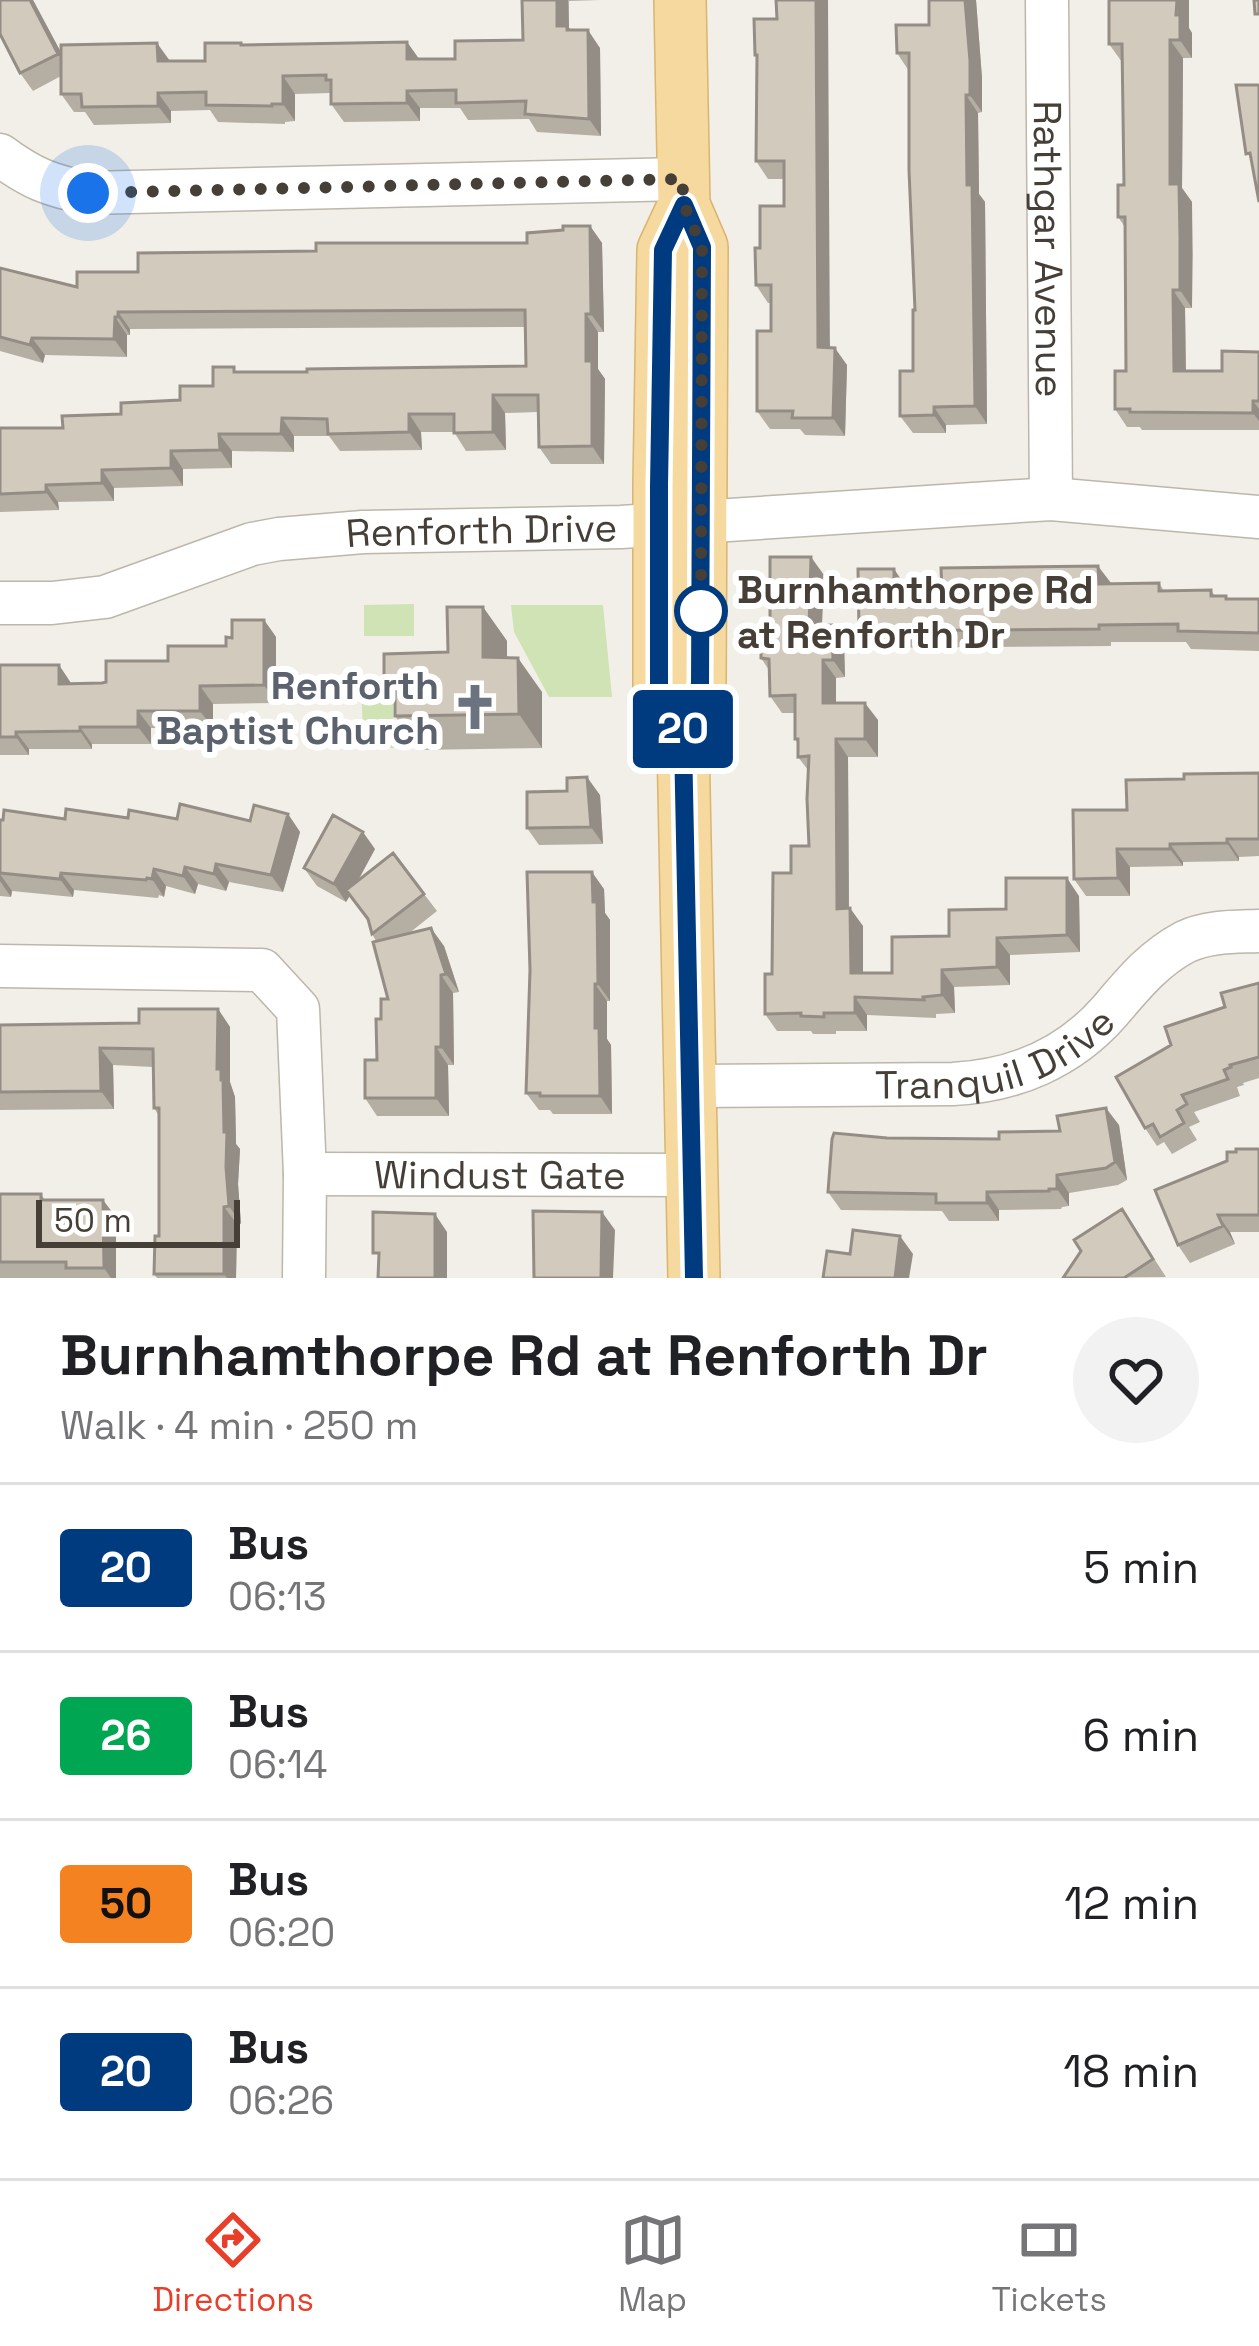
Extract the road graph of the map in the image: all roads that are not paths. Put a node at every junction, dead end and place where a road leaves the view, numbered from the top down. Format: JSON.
{"nodes":[{"id":1,"x":680,"y":0,"type":"edge"},
{"id":2,"x":1047,"y":0,"type":"edge"},
{"id":3,"x":0,"y":155,"type":"edge"},
{"id":4,"x":683,"y":192,"type":"junction"},
{"id":5,"x":1051,"y":499,"type":"junction"},
{"id":6,"x":1259,"y":517,"type":"edge"},
{"id":7,"x":680,"y":522,"type":"junction"},
{"id":8,"x":0,"y":604,"type":"edge"},
{"id":9,"x":1259,"y":931,"type":"edge"},
{"id":10,"x":0,"y":966,"type":"edge"},
{"id":11,"x":692,"y":1086,"type":"junction"},
{"id":12,"x":304,"y":1174,"type":"junction"},
{"id":13,"x":693,"y":1175,"type":"junction"},
{"id":14,"x":304,"y":1278,"type":"edge"},
{"id":15,"x":694,"y":1278,"type":"edge"}],
"edges":[{"from":1,"to":4,"type":"main road"},
{"from":2,"to":5,"type":"street","name":"Rathgar Avenue"},
{"from":3,"to":4,"type":"street"},
{"from":4,"to":7,"type":"main road"},
{"from":5,"to":6,"type":"street","name":"Renforth Drive"},
{"from":5,"to":7,"type":"street","name":"Renforth Drive"},
{"from":7,"to":8,"type":"street","name":"Renforth Drive"},
{"from":7,"to":11,"type":"main road"},
{"from":9,"to":11,"type":"street","name":"Tranquil Drive"},
{"from":10,"to":12,"type":"street"},
{"from":11,"to":13,"type":"main road"},
{"from":12,"to":13,"type":"street","name":"Windust Gate"},
{"from":12,"to":14,"type":"street"},
{"from":13,"to":15,"type":"main road"}]}
